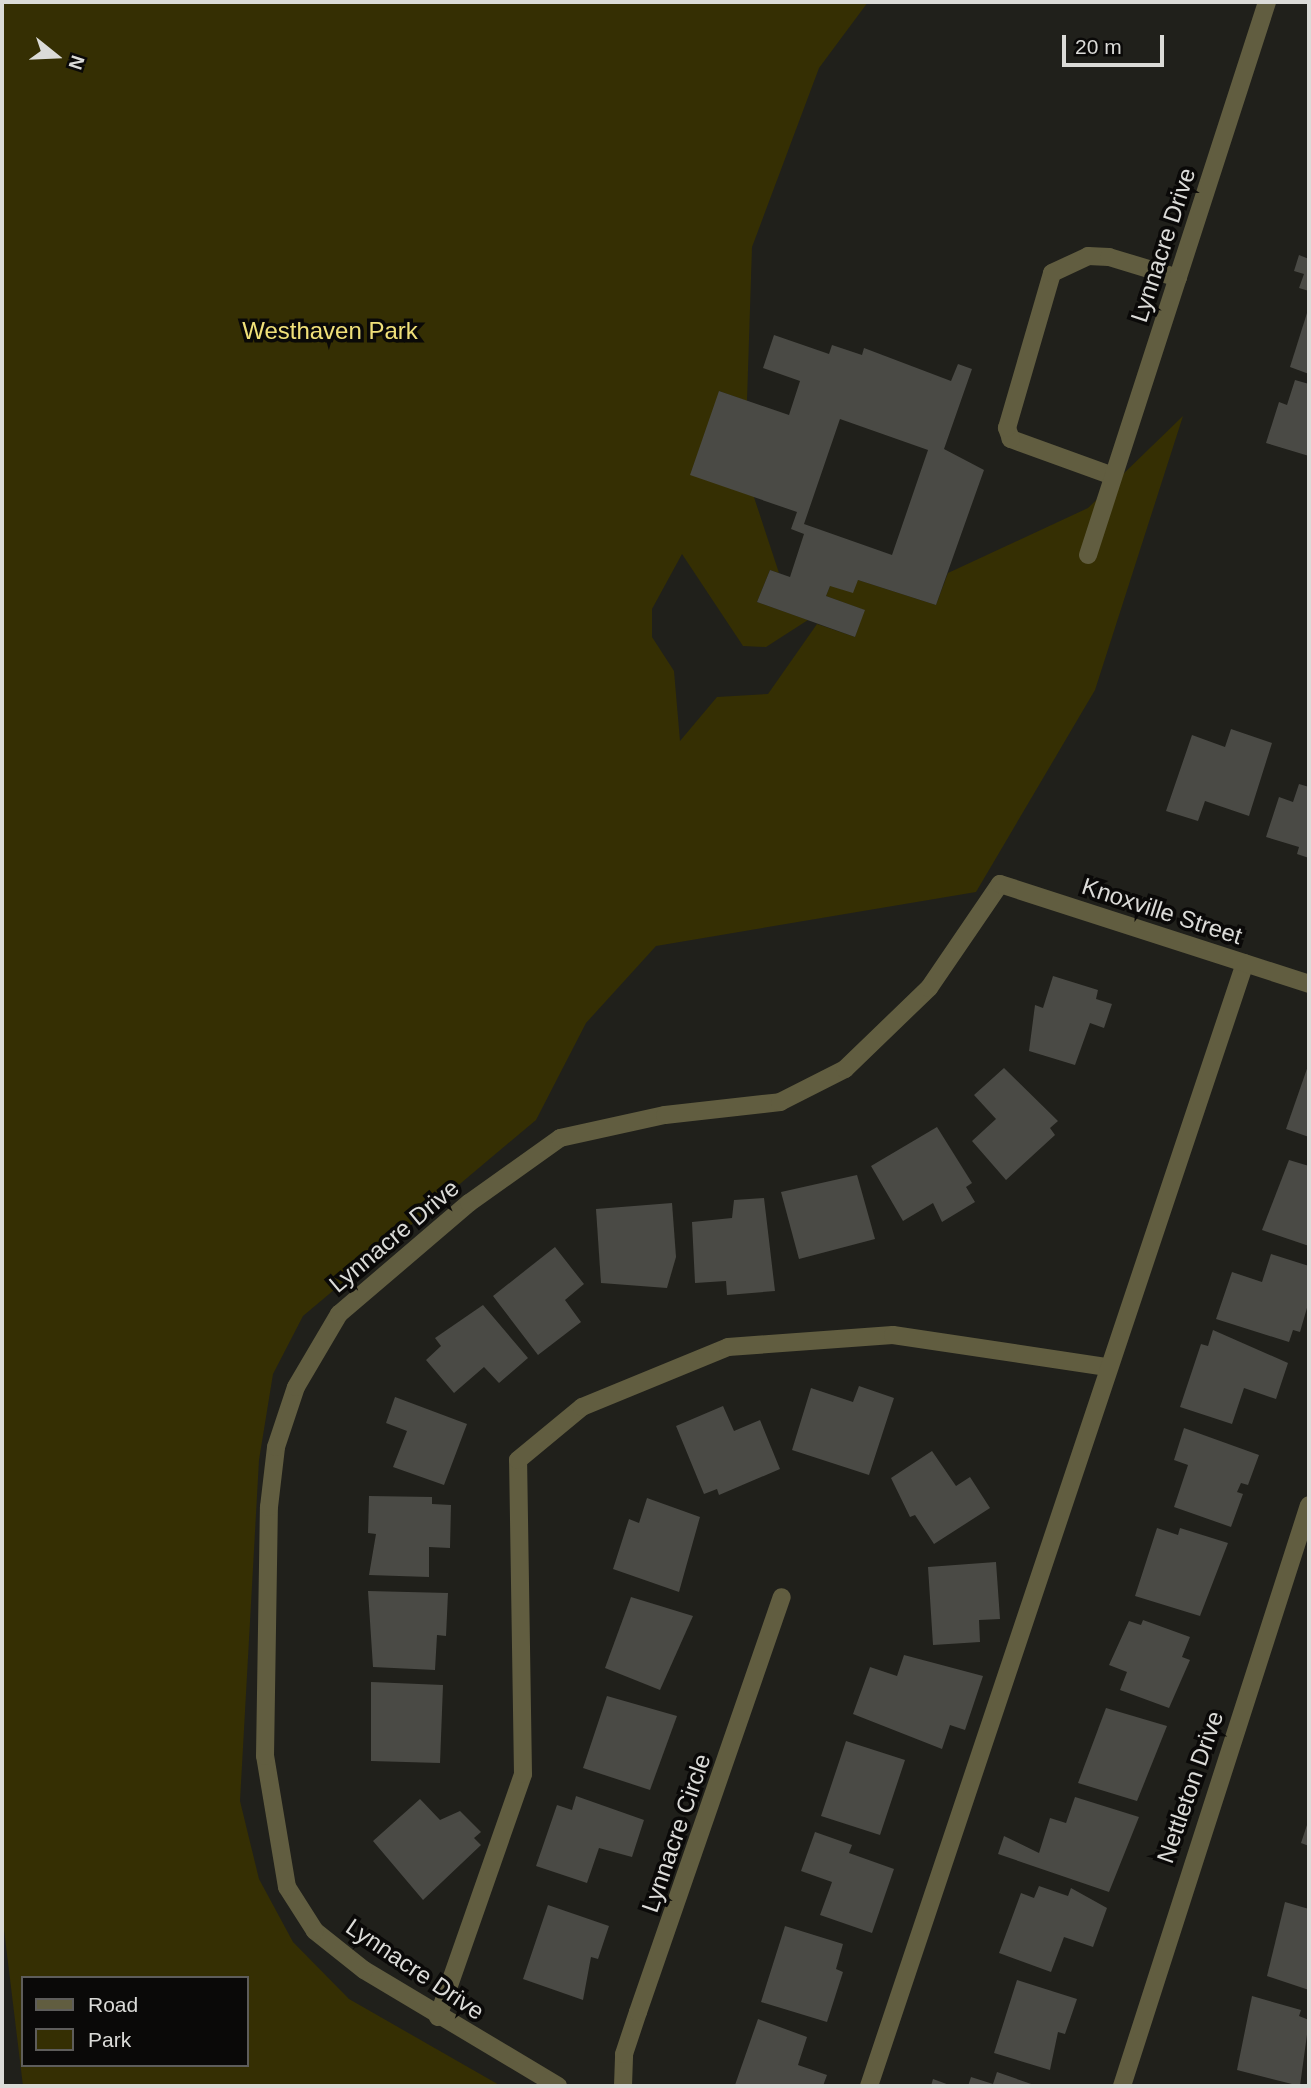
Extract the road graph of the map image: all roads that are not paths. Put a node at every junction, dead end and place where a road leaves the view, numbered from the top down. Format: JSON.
{"nodes":[{"id":1,"x":1267,"y":2,"type":"edge"},
{"id":2,"x":1178,"y":278,"type":"junction"},
{"id":3,"x":1113,"y":476,"type":"junction"},
{"id":4,"x":1088,"y":555,"type":"dead end"},
{"id":5,"x":1000,"y":884,"type":"joint"},
{"id":6,"x":1245,"y":963,"type":"junction"},
{"id":7,"x":1309,"y":984,"type":"edge"},
{"id":8,"x":1106,"y":1367,"type":"junction"},
{"id":9,"x":1309,"y":1505,"type":"edge"},
{"id":10,"x":782,"y":1597,"type":"dead end"},
{"id":11,"x":438,"y":2017,"type":"junction"},
{"id":12,"x":558,"y":2086,"type":"edge"},
{"id":13,"x":623,"y":2086,"type":"edge"},
{"id":14,"x":869,"y":2086,"type":"edge"},
{"id":15,"x":1122,"y":2086,"type":"edge"}],
"edges":[{"from":1,"to":2,"type":"street","name":"Lynnacre Drive"},
{"from":2,"to":3,"type":"street","name":"Lynnacre Drive"},
{"from":2,"to":3,"type":"street"},
{"from":3,"to":4,"type":"street","name":"Lynnacre Drive"},
{"from":5,"to":6,"type":"street","name":"Knoxville Street"},
{"from":5,"to":11,"type":"street","name":"Lynnacre Drive"},
{"from":6,"to":7,"type":"street","name":"Knoxville Street"},
{"from":6,"to":8,"type":"street"},
{"from":8,"to":11,"type":"street"},
{"from":8,"to":14,"type":"street"},
{"from":9,"to":15,"type":"street","name":"Nettleton Drive"},
{"from":10,"to":13,"type":"street","name":"Lynnacre Circle"},
{"from":11,"to":12,"type":"street","name":"Lynnacre Drive"}]}
